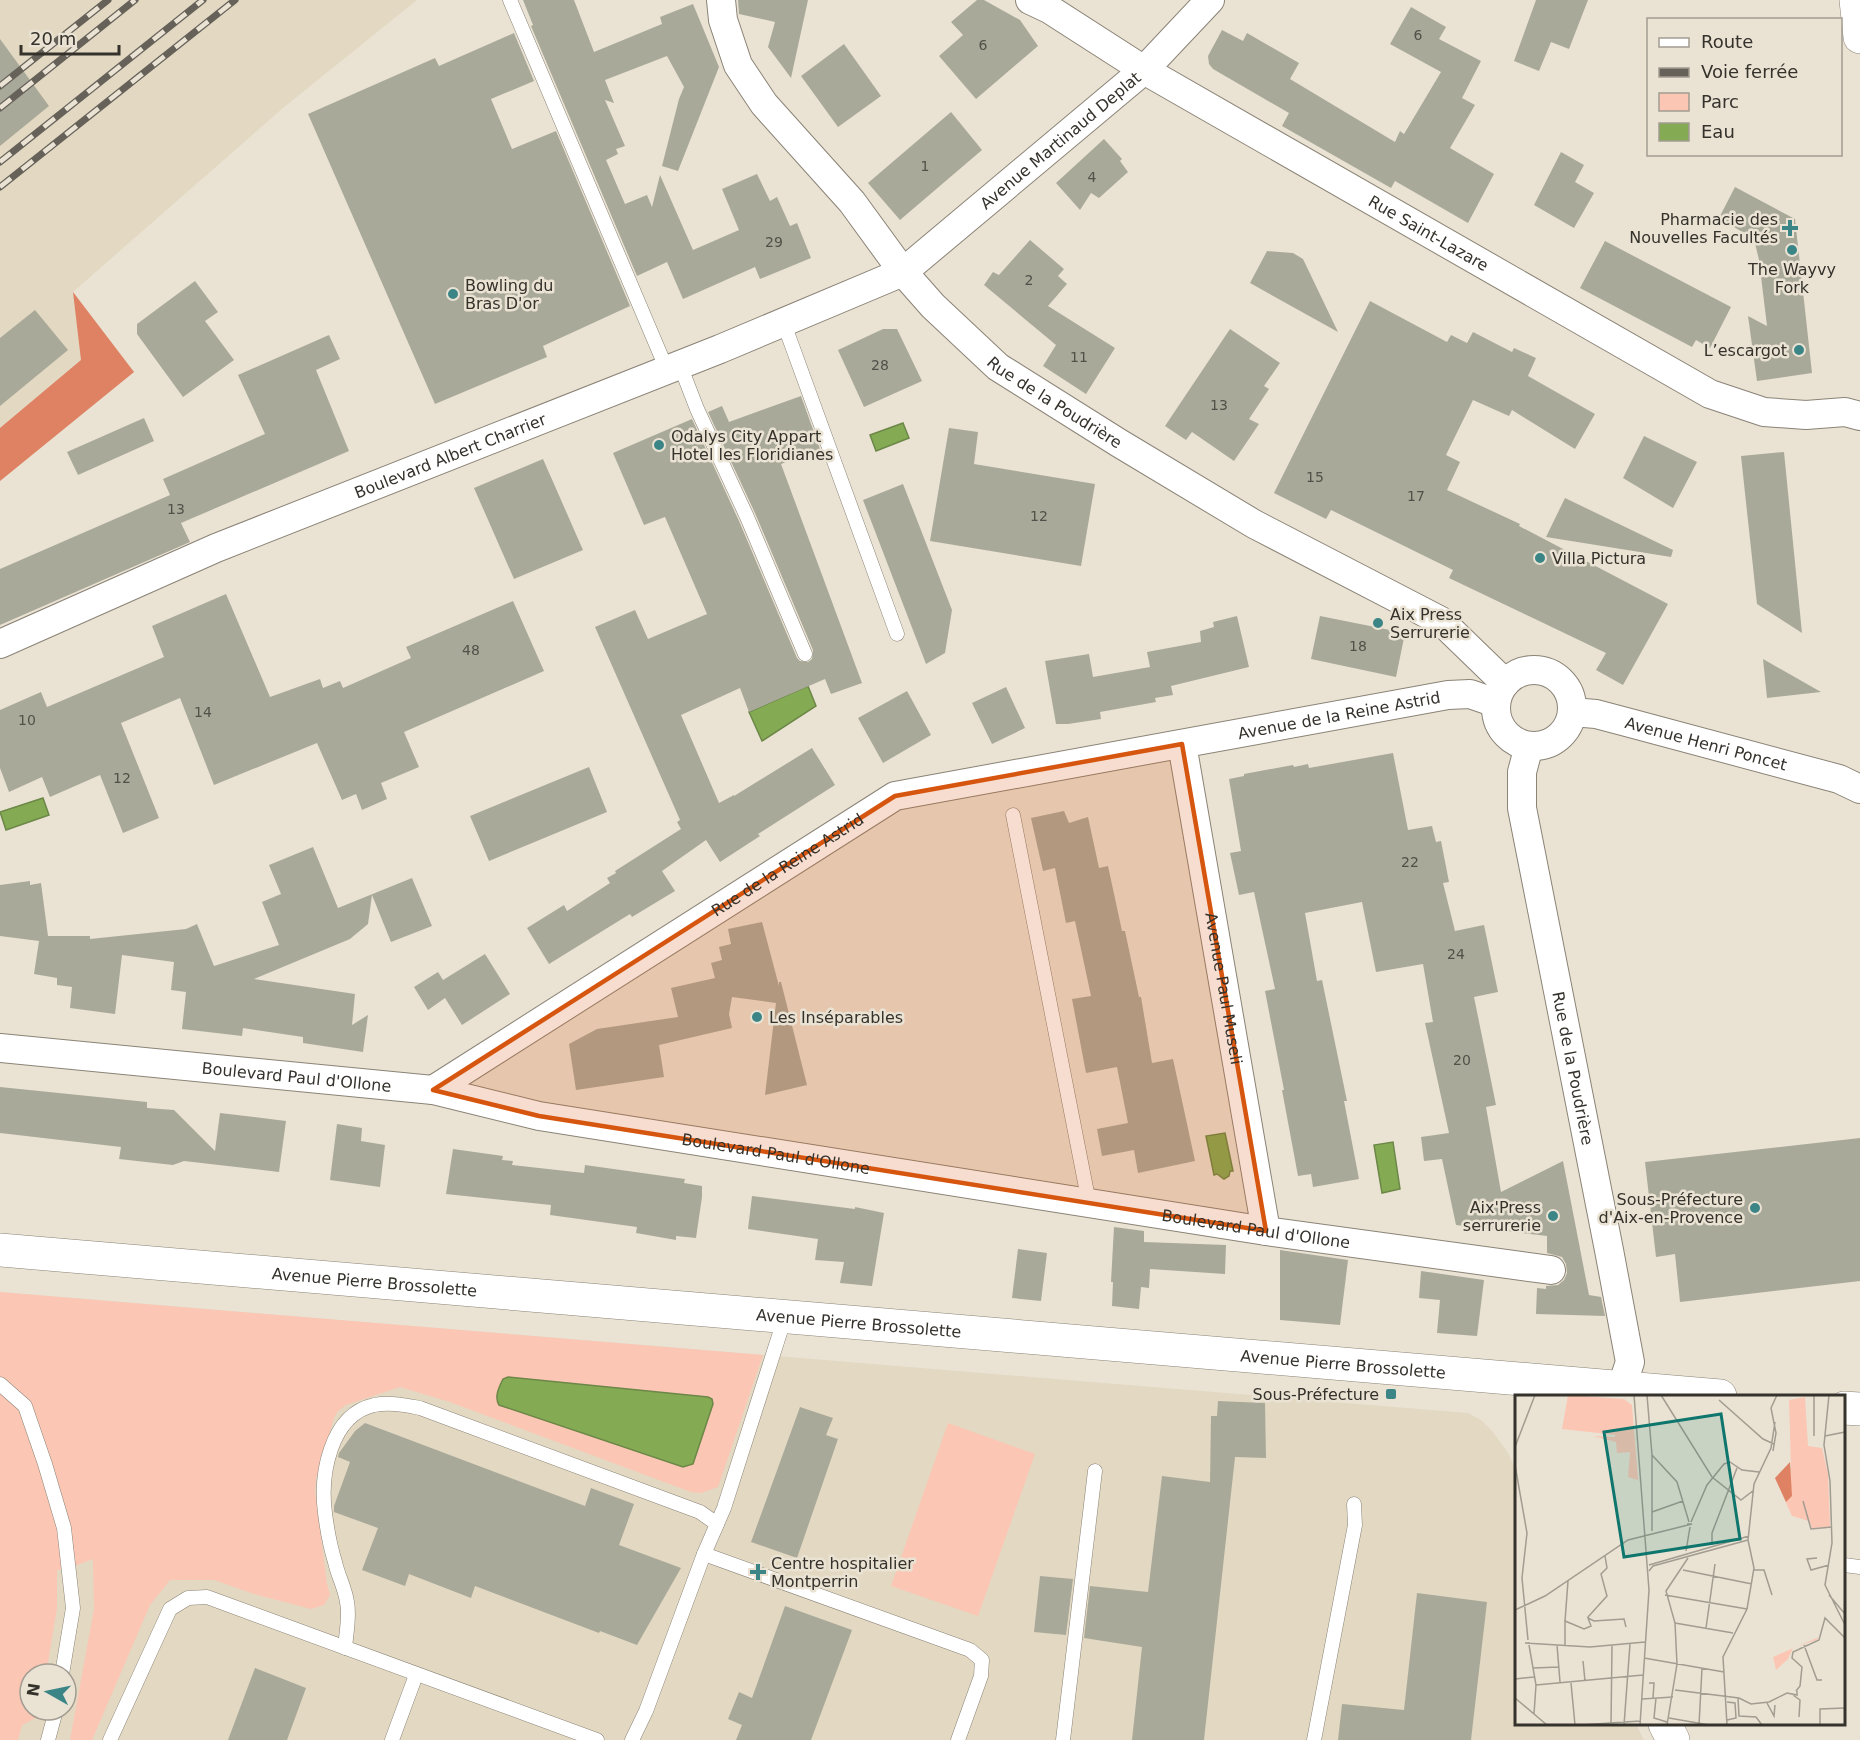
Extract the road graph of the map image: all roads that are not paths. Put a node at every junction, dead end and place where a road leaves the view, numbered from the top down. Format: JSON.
{"nodes":[{"id":1,"x":510,"y":0,"type":"edge"},
{"id":2,"x":721,"y":0,"type":"edge"},
{"id":3,"x":1210,"y":0,"type":"edge"},
{"id":4,"x":1856,"y":0,"type":"edge"},
{"id":5,"x":1044,"y":3,"type":"edge"},
{"id":6,"x":1860,"y":37,"type":"edge"},
{"id":7,"x":1144,"y":70,"type":"junction"},
{"id":8,"x":903,"y":272,"type":"junction"},
{"id":9,"x":783,"y":321,"type":"junction"},
{"id":10,"x":674,"y":367,"type":"junction"},
{"id":11,"x":1855,"y":409,"type":"edge"},
{"id":12,"x":897,"y":634,"type":"dead end"},
{"id":13,"x":0,"y":644,"type":"edge"},
{"id":14,"x":805,"y":654,"type":"dead end"},
{"id":15,"x":1501,"y":693,"type":"junction"},
{"id":16,"x":1572,"y":712,"type":"junction"},
{"id":17,"x":1182,"y":744,"type":"junction"},
{"id":18,"x":1529,"y":746,"type":"junction"},
{"id":19,"x":1853,"y":782,"type":"edge"},
{"id":20,"x":1013,"y":815,"type":"dead end"},
{"id":21,"x":0,"y":1048,"type":"edge"},
{"id":22,"x":434,"y":1090,"type":"junction"},
{"id":23,"x":1089,"y":1203,"type":"junction"},
{"id":24,"x":1266,"y":1231,"type":"junction"},
{"id":25,"x":0,"y":1250,"type":"edge"},
{"id":26,"x":1551,"y":1270,"type":"dead end"},
{"id":27,"x":785,"y":1316,"type":"junction"},
{"id":28,"x":0,"y":1384,"type":"edge"},
{"id":29,"x":1619,"y":1393,"type":"edge"},
{"id":30,"x":1686,"y":1395,"type":"edge"},
{"id":31,"x":1845,"y":1408,"type":"edge"},
{"id":32,"x":1860,"y":1409,"type":"edge"},
{"id":33,"x":1095,"y":1471,"type":"dead end"},
{"id":34,"x":1354,"y":1504,"type":"dead end"},
{"id":35,"x":717,"y":1524,"type":"junction"},
{"id":36,"x":704,"y":1554,"type":"junction"},
{"id":37,"x":1845,"y":1565,"type":"edge"},
{"id":38,"x":1860,"y":1567,"type":"edge"},
{"id":39,"x":345,"y":1648,"type":"junction"},
{"id":40,"x":64,"y":1662,"type":"edge"},
{"id":41,"x":416,"y":1675,"type":"junction"},
{"id":42,"x":53,"y":1722,"type":"edge"},
{"id":43,"x":1666,"y":1725,"type":"edge"},
{"id":44,"x":48,"y":1740,"type":"edge"},
{"id":45,"x":110,"y":1740,"type":"edge"},
{"id":46,"x":392,"y":1740,"type":"edge"},
{"id":47,"x":597,"y":1740,"type":"edge"},
{"id":48,"x":632,"y":1740,"type":"edge"},
{"id":49,"x":958,"y":1740,"type":"edge"},
{"id":50,"x":1063,"y":1740,"type":"edge"},
{"id":51,"x":1314,"y":1740,"type":"edge"},
{"id":52,"x":1673,"y":1740,"type":"edge"}],
"edges":[{"from":1,"to":10,"type":"lane"},
{"from":2,"to":8,"type":"street","name":"Rue de la Poudrière"},
{"from":3,"to":7,"type":"street","name":"Avenue Martinaud Deplat"},
{"from":4,"to":6,"type":"main road"},
{"from":5,"to":7,"type":"street","name":"Rue Saint-Lazare"},
{"from":7,"to":8,"type":"street","name":"Avenue Martinaud Deplat"},
{"from":7,"to":11,"type":"street","name":"Rue Saint-Lazare"},
{"from":8,"to":9,"type":"street","name":"Boulevard Albert Charrier"},
{"from":8,"to":15,"type":"street","name":"Rue de la Poudrière"},
{"from":9,"to":10,"type":"street","name":"Boulevard Albert Charrier"},
{"from":9,"to":12,"type":"lane"},
{"from":10,"to":13,"type":"street","name":"Boulevard Albert Charrier"},
{"from":10,"to":14,"type":"lane"},
{"from":15,"to":16,"type":"street"},
{"from":15,"to":17,"type":"street","name":"Avenue de la Reine Astrid"},
{"from":15,"to":18,"type":"street"},
{"from":16,"to":18,"type":"street"},
{"from":16,"to":19,"type":"street","name":"Avenue Henri Poncet"},
{"from":17,"to":22,"type":"street","name":"Rue de la Reine Astrid"},
{"from":17,"to":24,"type":"street","name":"Avenue Paul Museli"},
{"from":18,"to":29,"type":"street","name":"Rue de la Poudrière"},
{"from":20,"to":23,"type":"lane"},
{"from":21,"to":22,"type":"street","name":"Boulevard Paul d'Ollone"},
{"from":22,"to":23,"type":"street","name":"Boulevard Paul d'Ollone"},
{"from":23,"to":24,"type":"street","name":"Boulevard Paul d'Ollone"},
{"from":24,"to":26,"type":"street","name":"Boulevard Paul d'Ollone"},
{"from":25,"to":27,"type":"main road","name":"Avenue Pierre Brossolette"},
{"from":27,"to":29,"type":"main road","name":"Avenue Pierre Brossolette"},
{"from":27,"to":35,"type":"lane"},
{"from":28,"to":40,"type":"lane"},
{"from":29,"to":30,"type":"main road","name":"Avenue Pierre Brossolette"},
{"from":31,"to":32,"type":"main road"},
{"from":33,"to":50,"type":"lane"},
{"from":34,"to":51,"type":"lane"},
{"from":35,"to":36,"type":"lane"},
{"from":35,"to":39,"type":"lane"},
{"from":36,"to":48,"type":"lane"},
{"from":36,"to":49,"type":"lane"},
{"from":37,"to":38,"type":"lane"},
{"from":39,"to":41,"type":"lane"},
{"from":39,"to":45,"type":"lane"},
{"from":41,"to":46,"type":"lane"},
{"from":41,"to":47,"type":"lane"},
{"from":42,"to":44,"type":"lane"},
{"from":43,"to":52,"type":"main road"}]}
